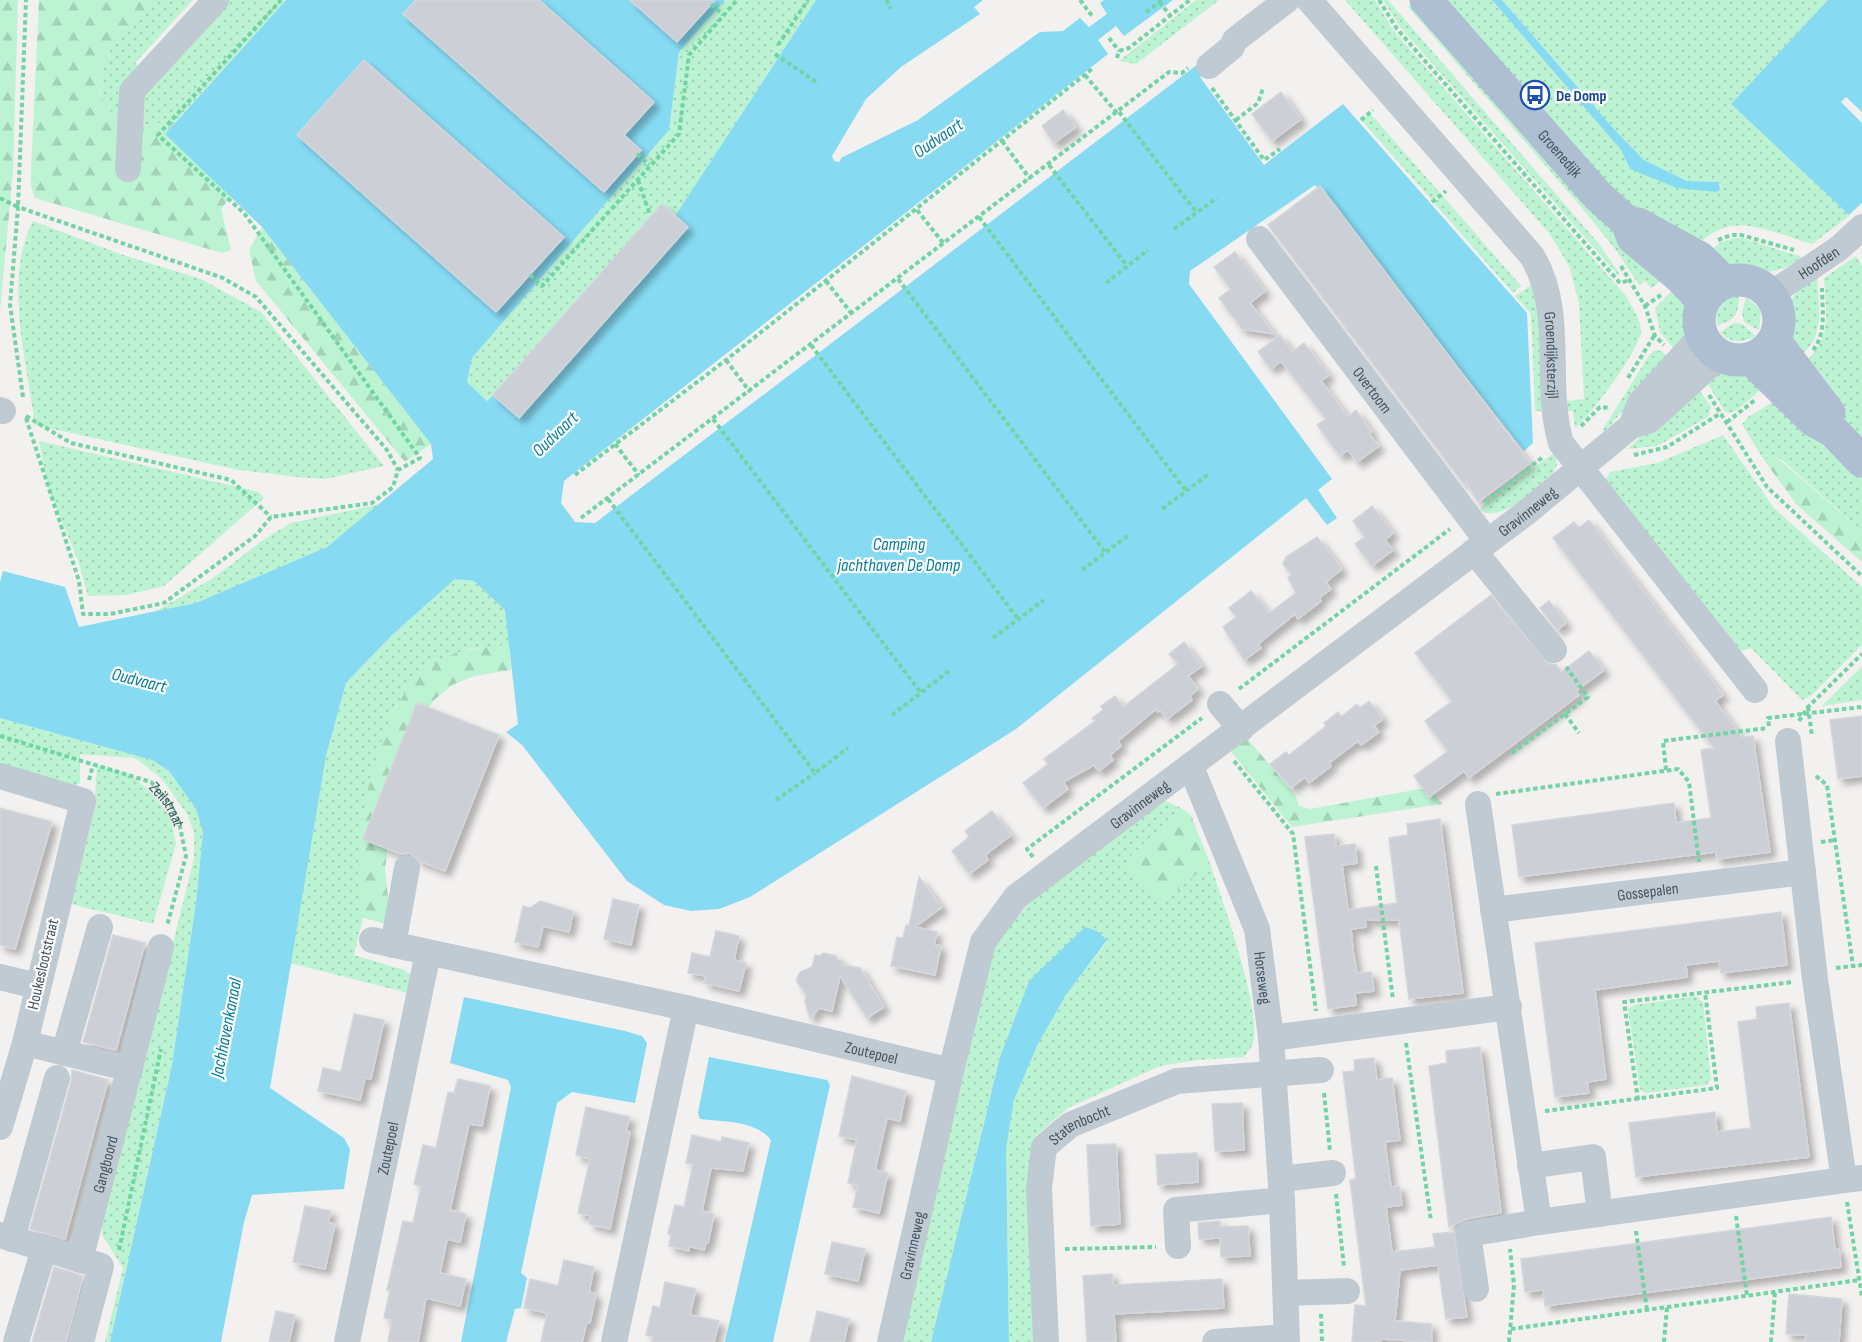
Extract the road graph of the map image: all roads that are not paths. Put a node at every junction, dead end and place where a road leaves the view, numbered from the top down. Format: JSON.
{"nodes":[{"id":1,"x":216,"y":0,"type":"edge"},
{"id":2,"x":1287,"y":0,"type":"edge"},
{"id":3,"x":1309,"y":0,"type":"edge"},
{"id":4,"x":1426,"y":0,"type":"edge"},
{"id":5,"x":1214,"y":69,"type":"road end"},
{"id":6,"x":128,"y":169,"type":"dead end"},
{"id":7,"x":1862,"y":227,"type":"edge"},
{"id":8,"x":1259,"y":239,"type":"dead end"},
{"id":9,"x":1713,"y":291,"type":"junction"},
{"id":10,"x":1771,"y":294,"type":"junction"},
{"id":11,"x":1737,"y":348,"type":"junction"},
{"id":12,"x":1862,"y":461,"type":"edge"},
{"id":13,"x":1580,"y":469,"type":"junction"},
{"id":14,"x":1481,"y":546,"type":"junction"},
{"id":15,"x":1554,"y":650,"type":"road end"},
{"id":16,"x":1755,"y":690,"type":"dead end"},
{"id":17,"x":1220,"y":704,"type":"road end"},
{"id":18,"x":1241,"y":729,"type":"junction"},
{"id":19,"x":1779,"y":734,"type":"road end"},
{"id":20,"x":1191,"y":767,"type":"junction"},
{"id":21,"x":0,"y":776,"type":"edge"},
{"id":22,"x":1478,"y":804,"type":"road end"},
{"id":23,"x":407,"y":868,"type":"dead end"},
{"id":24,"x":1803,"y":872,"type":"junction"},
{"id":25,"x":1493,"y":910,"type":"junction"},
{"id":26,"x":100,"y":927,"type":"dead end"},
{"id":27,"x":161,"y":947,"type":"road end"},
{"id":28,"x":428,"y":953,"type":"junction"},
{"id":29,"x":0,"y":977,"type":"edge"},
{"id":30,"x":37,"y":986,"type":"junction"},
{"id":31,"x":1509,"y":1007,"type":"junction"},
{"id":32,"x":686,"y":1008,"type":"junction"},
{"id":33,"x":1271,"y":1038,"type":"junction"},
{"id":34,"x":25,"y":1043,"type":"junction"},
{"id":35,"x":64,"y":1053,"type":"junction"},
{"id":36,"x":130,"y":1070,"type":"junction"},
{"id":37,"x":1321,"y":1070,"type":"dead end"},
{"id":38,"x":951,"y":1071,"type":"junction"},
{"id":39,"x":1273,"y":1075,"type":"junction"},
{"id":40,"x":57,"y":1078,"type":"dead end"},
{"id":41,"x":0,"y":1127,"type":"edge"},
{"id":42,"x":1530,"y":1166,"type":"junction"},
{"id":43,"x":1333,"y":1173,"type":"dead end"},
{"id":44,"x":1853,"y":1179,"type":"edge"},
{"id":45,"x":1281,"y":1189,"type":"junction"},
{"id":46,"x":1600,"y":1214,"type":"junction"},
{"id":47,"x":1539,"y":1222,"type":"junction"},
{"id":48,"x":6,"y":1237,"type":"edge"},
{"id":49,"x":1178,"y":1246,"type":"road end"},
{"id":50,"x":44,"y":1249,"type":"junction"},
{"id":51,"x":80,"y":1260,"type":"junction"},
{"id":52,"x":1476,"y":1289,"type":"dead end"},
{"id":53,"x":1347,"y":1291,"type":"dead end"},
{"id":54,"x":1286,"y":1293,"type":"junction"},
{"id":55,"x":1286,"y":1339,"type":"edge"},
{"id":56,"x":16,"y":1342,"type":"edge"},
{"id":57,"x":81,"y":1342,"type":"edge"},
{"id":58,"x":347,"y":1342,"type":"edge"},
{"id":59,"x":614,"y":1342,"type":"edge"},
{"id":60,"x":890,"y":1342,"type":"edge"},
{"id":61,"x":1046,"y":1342,"type":"edge"},
{"id":62,"x":1215,"y":1342,"type":"edge"}],
"edges":[{"from":1,"to":6,"type":"street"},
{"from":2,"to":5,"type":"street"},
{"from":3,"to":13,"type":"street","name":"Groendijksterzijl"},
{"from":4,"to":9,"type":"main road","name":"Groenedijk"},
{"from":7,"to":10,"type":"street","name":"Hoofden"},
{"from":8,"to":14,"type":"street","name":"Overtoom"},
{"from":9,"to":10,"type":"main road"},
{"from":9,"to":11,"type":"main road"},
{"from":10,"to":11,"type":"main road"},
{"from":11,"to":12,"type":"main road"},
{"from":11,"to":13,"type":"street","name":"Gravinneweg"},
{"from":13,"to":14,"type":"street","name":"Gravinneweg"},
{"from":13,"to":16,"type":"street","name":"Groendijksterzijl"},
{"from":14,"to":15,"type":"street","name":"Overtoom"},
{"from":14,"to":18,"type":"street","name":"Gravinneweg"},
{"from":17,"to":18,"type":"street"},
{"from":18,"to":20,"type":"street","name":"Gravinneweg"},
{"from":19,"to":24,"type":"street"},
{"from":20,"to":33,"type":"street","name":"Horseweg"},
{"from":20,"to":38,"type":"street","name":"Gravinneweg"},
{"from":21,"to":30,"type":"street","name":"Houkeslootstraat"},
{"from":22,"to":25,"type":"street"},
{"from":23,"to":28,"type":"street","name":"Zoutepoel"},
{"from":24,"to":25,"type":"street","name":"Gossepalen"},
{"from":24,"to":44,"type":"street"},
{"from":25,"to":31,"type":"street"},
{"from":26,"to":35,"type":"street"},
{"from":27,"to":36,"type":"street","name":"Gangboord"},
{"from":28,"to":32,"type":"street","name":"Zoutepoel"},
{"from":28,"to":58,"type":"street","name":"Zoutepoel"},
{"from":29,"to":30,"type":"street"},
{"from":30,"to":34,"type":"street","name":"Houkeslootstraat"},
{"from":31,"to":33,"type":"street"},
{"from":31,"to":42,"type":"street"},
{"from":32,"to":38,"type":"street","name":"Zoutepoel"},
{"from":32,"to":59,"type":"street"},
{"from":33,"to":39,"type":"street","name":"Horseweg"},
{"from":34,"to":35,"type":"street"},
{"from":34,"to":41,"type":"street","name":"Houkeslootstraat"},
{"from":35,"to":36,"type":"street"},
{"from":36,"to":51,"type":"street","name":"Gangboord"},
{"from":37,"to":39,"type":"street","name":"Statenbocht"},
{"from":38,"to":60,"type":"street","name":"Gravinneweg"},
{"from":39,"to":45,"type":"street","name":"Horseweg"},
{"from":39,"to":61,"type":"street","name":"Statenbocht"},
{"from":40,"to":48,"type":"street"},
{"from":42,"to":46,"type":"street"},
{"from":42,"to":47,"type":"street"},
{"from":43,"to":45,"type":"street"},
{"from":44,"to":46,"type":"street"},
{"from":45,"to":49,"type":"street"},
{"from":45,"to":54,"type":"street","name":"Horseweg"},
{"from":46,"to":47,"type":"street"},
{"from":47,"to":52,"type":"street"},
{"from":48,"to":50,"type":"street"},
{"from":50,"to":51,"type":"street"},
{"from":50,"to":56,"type":"street"},
{"from":51,"to":57,"type":"street"},
{"from":53,"to":54,"type":"street"},
{"from":54,"to":55,"type":"street","name":"Horseweg"},
{"from":55,"to":62,"type":"street","name":"Horseweg"}]}
